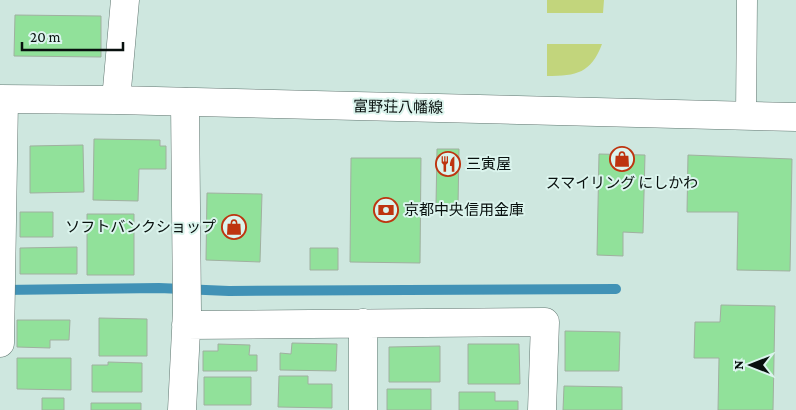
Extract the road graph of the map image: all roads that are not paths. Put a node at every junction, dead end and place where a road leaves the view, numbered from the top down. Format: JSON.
{"nodes":[{"id":1,"x":125,"y":0,"type":"edge"},
{"id":2,"x":747,"y":0,"type":"edge"},
{"id":3,"x":2,"y":99,"type":"edge"},
{"id":4,"x":116,"y":100,"type":"junction"},
{"id":5,"x":185,"y":102,"type":"junction"},
{"id":6,"x":746,"y":116,"type":"junction"},
{"id":7,"x":796,"y":116,"type":"edge"},
{"id":8,"x":0,"y":314,"type":"edge"},
{"id":9,"x":186,"y":318,"type":"junction"},
{"id":10,"x":363,"y":324,"type":"junction"},
{"id":11,"x":0,"y":343,"type":"edge"},
{"id":12,"x":182,"y":410,"type":"edge"},
{"id":13,"x":363,"y":410,"type":"edge"},
{"id":14,"x":542,"y":410,"type":"edge"}],
"edges":[{"from":1,"to":4,"type":"street"},
{"from":2,"to":6,"type":"lane"},
{"from":3,"to":4,"type":"street","name":"富野荘八幡線"},
{"from":3,"to":8,"type":"street"},
{"from":4,"to":5,"type":"street","name":"富野荘八幡線"},
{"from":5,"to":6,"type":"street","name":"富野荘八幡線"},
{"from":5,"to":9,"type":"street"},
{"from":6,"to":7,"type":"street","name":"富野荘八幡線"},
{"from":8,"to":11,"type":"street"},
{"from":9,"to":10,"type":"street"},
{"from":9,"to":12,"type":"street"},
{"from":10,"to":13,"type":"street"},
{"from":10,"to":14,"type":"street"}]}
